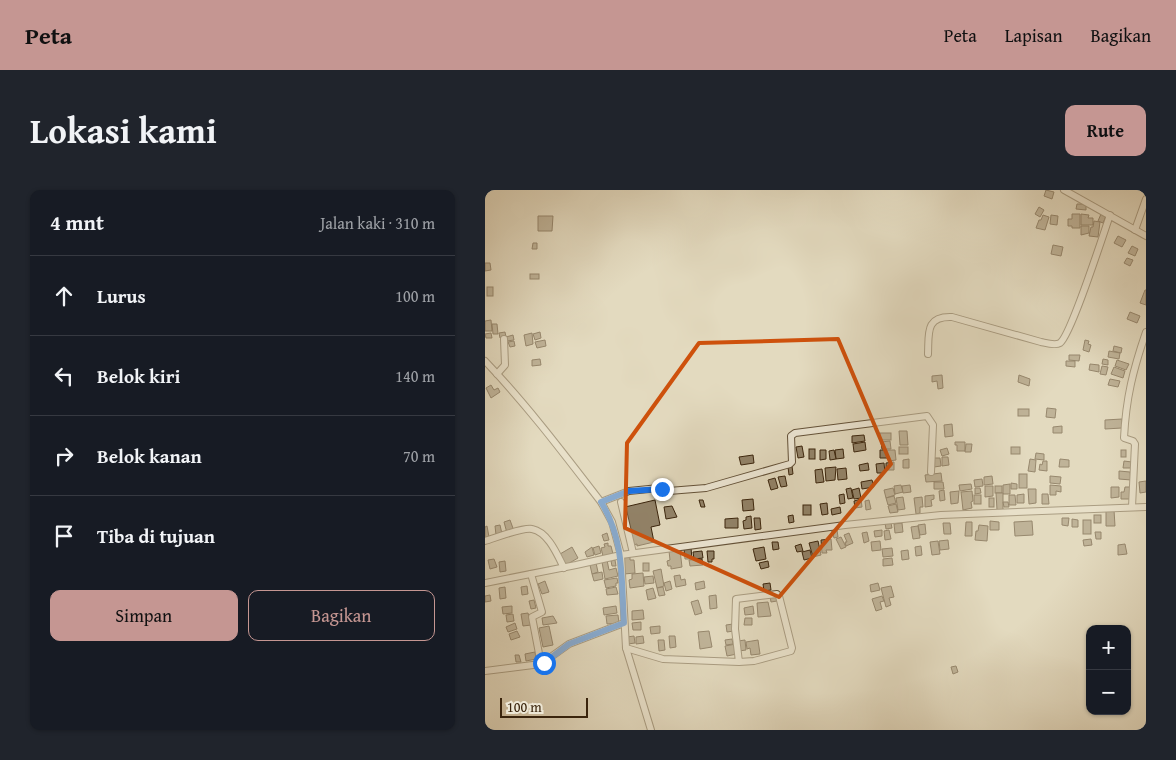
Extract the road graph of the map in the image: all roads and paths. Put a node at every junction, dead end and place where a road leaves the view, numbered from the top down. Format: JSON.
{"nodes":[{"id":1,"x":1064,"y":190,"type":"edge"},
{"id":2,"x":1146,"y":199,"type":"edge"},
{"id":3,"x":1110,"y":216,"type":"junction"},
{"id":4,"x":1135,"y":230,"type":"junction"},
{"id":5,"x":1146,"y":236,"type":"edge"},
{"id":6,"x":1146,"y":332,"type":"edge"},
{"id":7,"x":504,"y":339,"type":"dead end"},
{"id":8,"x":928,"y":354,"type":"dead end"},
{"id":9,"x":485,"y":361,"type":"edge"},
{"id":10,"x":497,"y":374,"type":"junction"},
{"id":11,"x":931,"y":472,"type":"dead end"},
{"id":12,"x":601,"y":502,"type":"junction"},
{"id":13,"x":621,"y":502,"type":"dead end"},
{"id":14,"x":1146,"y":507,"type":"edge"},
{"id":15,"x":1132,"y":508,"type":"junction"},
{"id":16,"x":485,"y":541,"type":"edge"},
{"id":17,"x":633,"y":553,"type":"junction"},
{"id":18,"x":621,"y":555,"type":"junction"},
{"id":19,"x":564,"y":568,"type":"junction"},
{"id":20,"x":531,"y":574,"type":"junction"},
{"id":21,"x":485,"y":583,"type":"edge"},
{"id":22,"x":624,"y":623,"type":"junction"},
{"id":23,"x":626,"y":650,"type":"junction"},
{"id":24,"x":739,"y":662,"type":"junction"},
{"id":25,"x":541,"y":664,"type":"junction"},
{"id":26,"x":485,"y":671,"type":"edge"},
{"id":27,"x":651,"y":730,"type":"edge"}],
"edges":[{"from":1,"to":3,"type":"street"},
{"from":2,"to":4,"type":"street"},
{"from":3,"to":4,"type":"street"},
{"from":3,"to":8,"type":"street"},
{"from":4,"to":5,"type":"street"},
{"from":6,"to":15,"type":"street"},
{"from":7,"to":10,"type":"street"},
{"from":9,"to":10,"type":"street"},
{"from":10,"to":12,"type":"street"},
{"from":11,"to":12,"type":"street"},
{"from":12,"to":18,"type":"street"},
{"from":13,"to":17,"type":"street"},
{"from":14,"to":15,"type":"street"},
{"from":15,"to":17,"type":"street"},
{"from":16,"to":19,"type":"street"},
{"from":17,"to":18,"type":"street"},
{"from":18,"to":19,"type":"street"},
{"from":18,"to":22,"type":"street"},
{"from":19,"to":20,"type":"street"},
{"from":20,"to":21,"type":"street"},
{"from":20,"to":25,"type":"street"},
{"from":22,"to":23,"type":"street"},
{"from":22,"to":25,"type":"street"},
{"from":23,"to":24,"type":"street"},
{"from":23,"to":27,"type":"street"},
{"from":24,"to":24,"type":"street"},
{"from":25,"to":26,"type":"street"}]}
